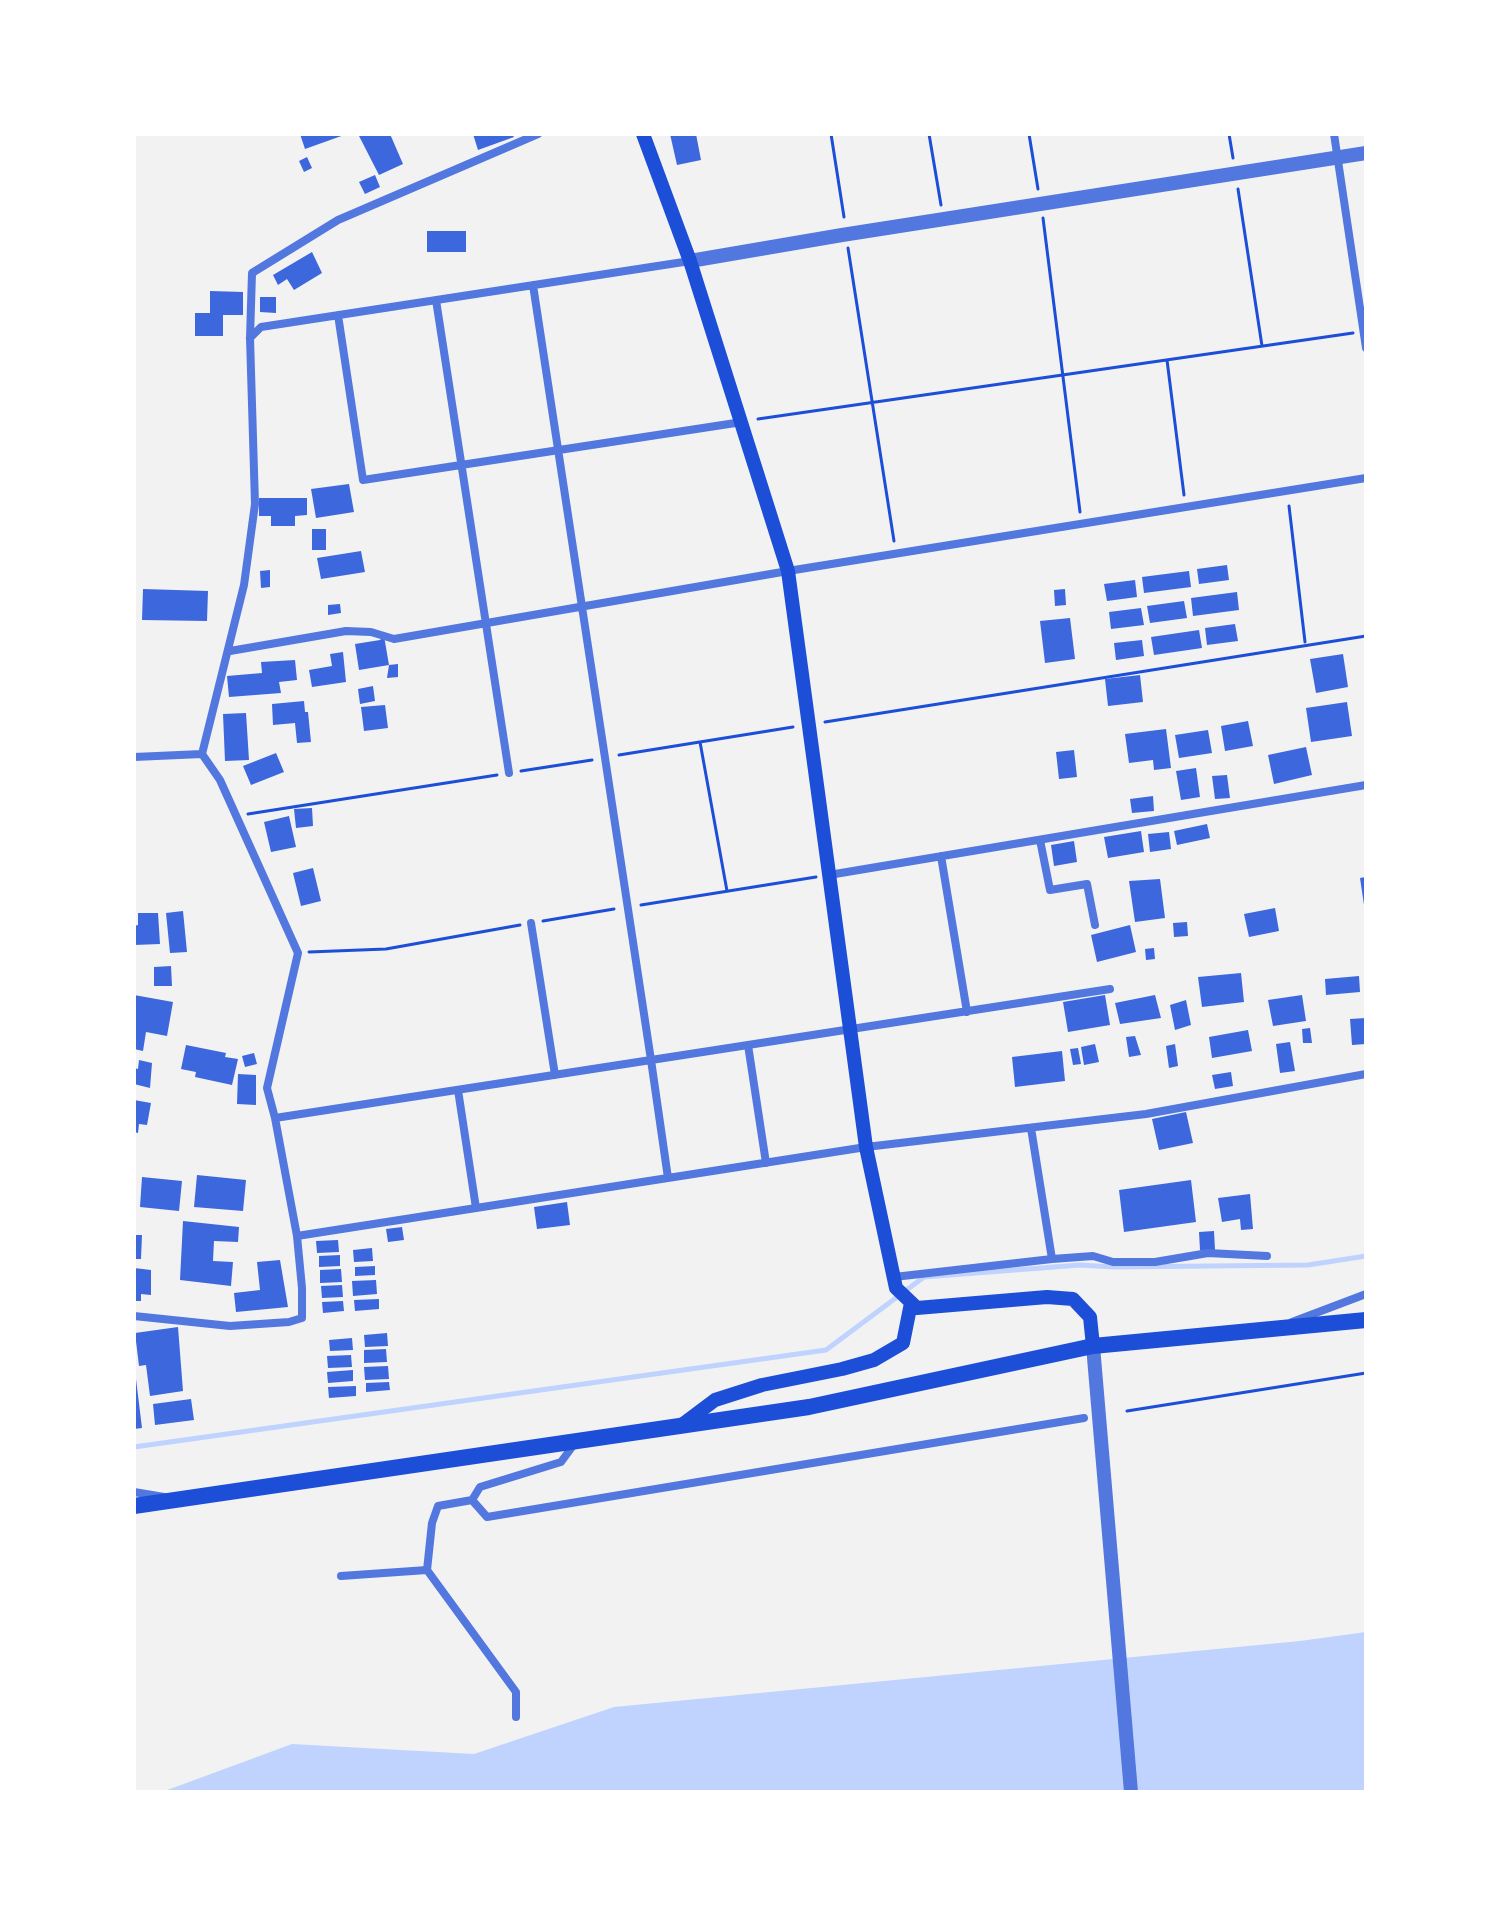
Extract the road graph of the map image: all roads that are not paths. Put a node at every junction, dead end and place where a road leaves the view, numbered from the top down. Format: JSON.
{"nodes":[{"id":1,"x":538,"y":134,"type":"edge"},
{"id":2,"x":643,"y":134,"type":"edge"},
{"id":3,"x":1334,"y":134,"type":"edge"},
{"id":4,"x":1366,"y":153,"type":"edge"},
{"id":5,"x":1338,"y":157,"type":"junction"},
{"id":6,"x":690,"y":261,"type":"junction"},
{"id":7,"x":533,"y":285,"type":"junction"},
{"id":8,"x":436,"y":300,"type":"junction"},
{"id":9,"x":338,"y":315,"type":"junction"},
{"id":10,"x":250,"y":338,"type":"junction"},
{"id":11,"x":1366,"y":348,"type":"edge"},
{"id":12,"x":743,"y":422,"type":"junction"},
{"id":13,"x":559,"y":450,"type":"junction"},
{"id":14,"x":462,"y":465,"type":"junction"},
{"id":15,"x":1366,"y":478,"type":"edge"},
{"id":16,"x":788,"y":571,"type":"junction"},
{"id":17,"x":582,"y":606,"type":"junction"},
{"id":18,"x":485,"y":623,"type":"junction"},
{"id":19,"x":230,"y":651,"type":"junction"},
{"id":20,"x":202,"y":754,"type":"junction"},
{"id":21,"x":134,"y":757,"type":"edge"},
{"id":22,"x":509,"y":773,"type":"dead end"},
{"id":23,"x":1366,"y":785,"type":"edge"},
{"id":24,"x":1040,"y":840,"type":"junction"},
{"id":25,"x":941,"y":856,"type":"junction"},
{"id":26,"x":829,"y":875,"type":"junction"},
{"id":27,"x":531,"y":923,"type":"road end"},
{"id":28,"x":1095,"y":925,"type":"dead end"},
{"id":29,"x":1110,"y":989,"type":"dead end"},
{"id":30,"x":967,"y":1012,"type":"junction"},
{"id":31,"x":850,"y":1030,"type":"junction"},
{"id":32,"x":748,"y":1045,"type":"junction"},
{"id":33,"x":651,"y":1060,"type":"junction"},
{"id":34,"x":1366,"y":1074,"type":"edge"},
{"id":35,"x":555,"y":1075,"type":"junction"},
{"id":36,"x":458,"y":1090,"type":"junction"},
{"id":37,"x":275,"y":1118,"type":"junction"},
{"id":38,"x":1031,"y":1128,"type":"junction"},
{"id":39,"x":866,"y":1147,"type":"junction"},
{"id":40,"x":766,"y":1163,"type":"junction"},
{"id":41,"x":668,"y":1178,"type":"junction"},
{"id":42,"x":476,"y":1208,"type":"junction"},
{"id":43,"x":297,"y":1236,"type":"junction"},
{"id":44,"x":1267,"y":1256,"type":"dead end"},
{"id":45,"x":1052,"y":1259,"type":"junction"},
{"id":46,"x":895,"y":1282,"type":"junction"},
{"id":47,"x":1366,"y":1294,"type":"edge"},
{"id":48,"x":911,"y":1303,"type":"junction"},
{"id":49,"x":134,"y":1316,"type":"edge"},
{"id":50,"x":1366,"y":1320,"type":"edge"},
{"id":51,"x":1279,"y":1326,"type":"junction"},
{"id":52,"x":1093,"y":1346,"type":"junction"},
{"id":53,"x":1084,"y":1418,"type":"dead end"},
{"id":54,"x":678,"y":1427,"type":"junction"},
{"id":55,"x":576,"y":1441,"type":"junction"},
{"id":56,"x":134,"y":1492,"type":"edge"},
{"id":57,"x":176,"y":1500,"type":"junction"},
{"id":58,"x":472,"y":1500,"type":"junction"},
{"id":59,"x":134,"y":1506,"type":"edge"},
{"id":60,"x":427,"y":1570,"type":"junction"},
{"id":61,"x":341,"y":1576,"type":"dead end"},
{"id":62,"x":516,"y":1717,"type":"dead end"},
{"id":63,"x":1131,"y":1792,"type":"edge"}],
"edges":[{"from":1,"to":10,"type":"street"},
{"from":2,"to":6,"type":"main road"},
{"from":3,"to":5,"type":"street"},
{"from":4,"to":5,"type":"street"},
{"from":5,"to":6,"type":"street"},
{"from":5,"to":11,"type":"street"},
{"from":6,"to":7,"type":"street"},
{"from":6,"to":12,"type":"main road"},
{"from":7,"to":8,"type":"street"},
{"from":7,"to":13,"type":"street"},
{"from":8,"to":9,"type":"street"},
{"from":8,"to":14,"type":"street"},
{"from":9,"to":10,"type":"street"},
{"from":9,"to":14,"type":"street"},
{"from":10,"to":19,"type":"street"},
{"from":12,"to":13,"type":"street"},
{"from":12,"to":16,"type":"main road"},
{"from":13,"to":14,"type":"street"},
{"from":13,"to":17,"type":"street"},
{"from":14,"to":18,"type":"street"},
{"from":15,"to":16,"type":"street"},
{"from":16,"to":17,"type":"street"},
{"from":16,"to":26,"type":"main road"},
{"from":17,"to":18,"type":"street"},
{"from":17,"to":33,"type":"street"},
{"from":18,"to":19,"type":"street"},
{"from":18,"to":22,"type":"street"},
{"from":19,"to":20,"type":"street"},
{"from":20,"to":21,"type":"street"},
{"from":20,"to":37,"type":"street"},
{"from":23,"to":24,"type":"street"},
{"from":24,"to":25,"type":"street"},
{"from":24,"to":28,"type":"street"},
{"from":25,"to":26,"type":"street"},
{"from":25,"to":30,"type":"street"},
{"from":26,"to":31,"type":"main road"},
{"from":27,"to":35,"type":"street"},
{"from":29,"to":30,"type":"street"},
{"from":30,"to":31,"type":"street"},
{"from":31,"to":32,"type":"street"},
{"from":31,"to":39,"type":"main road"},
{"from":32,"to":33,"type":"street"},
{"from":32,"to":40,"type":"street"},
{"from":33,"to":35,"type":"street"},
{"from":33,"to":41,"type":"street"},
{"from":34,"to":38,"type":"street"},
{"from":35,"to":36,"type":"street"},
{"from":36,"to":37,"type":"street"},
{"from":36,"to":42,"type":"street"},
{"from":37,"to":43,"type":"street"},
{"from":38,"to":39,"type":"street"},
{"from":38,"to":45,"type":"street"},
{"from":39,"to":40,"type":"street"},
{"from":39,"to":46,"type":"main road"},
{"from":40,"to":41,"type":"street"},
{"from":41,"to":42,"type":"street"},
{"from":42,"to":43,"type":"street"},
{"from":43,"to":49,"type":"street"},
{"from":44,"to":45,"type":"street"},
{"from":45,"to":46,"type":"street"},
{"from":46,"to":48,"type":"main road"},
{"from":47,"to":51,"type":"street"},
{"from":48,"to":52,"type":"main road"},
{"from":48,"to":54,"type":"main road"},
{"from":50,"to":51,"type":"main road"},
{"from":51,"to":52,"type":"main road"},
{"from":52,"to":54,"type":"main road"},
{"from":52,"to":63,"type":"street"},
{"from":53,"to":58,"type":"street"},
{"from":54,"to":55,"type":"main road"},
{"from":55,"to":57,"type":"main road"},
{"from":55,"to":58,"type":"street"},
{"from":56,"to":57,"type":"street"},
{"from":57,"to":59,"type":"main road"},
{"from":58,"to":60,"type":"street"},
{"from":60,"to":61,"type":"street"},
{"from":60,"to":62,"type":"street"}]}
